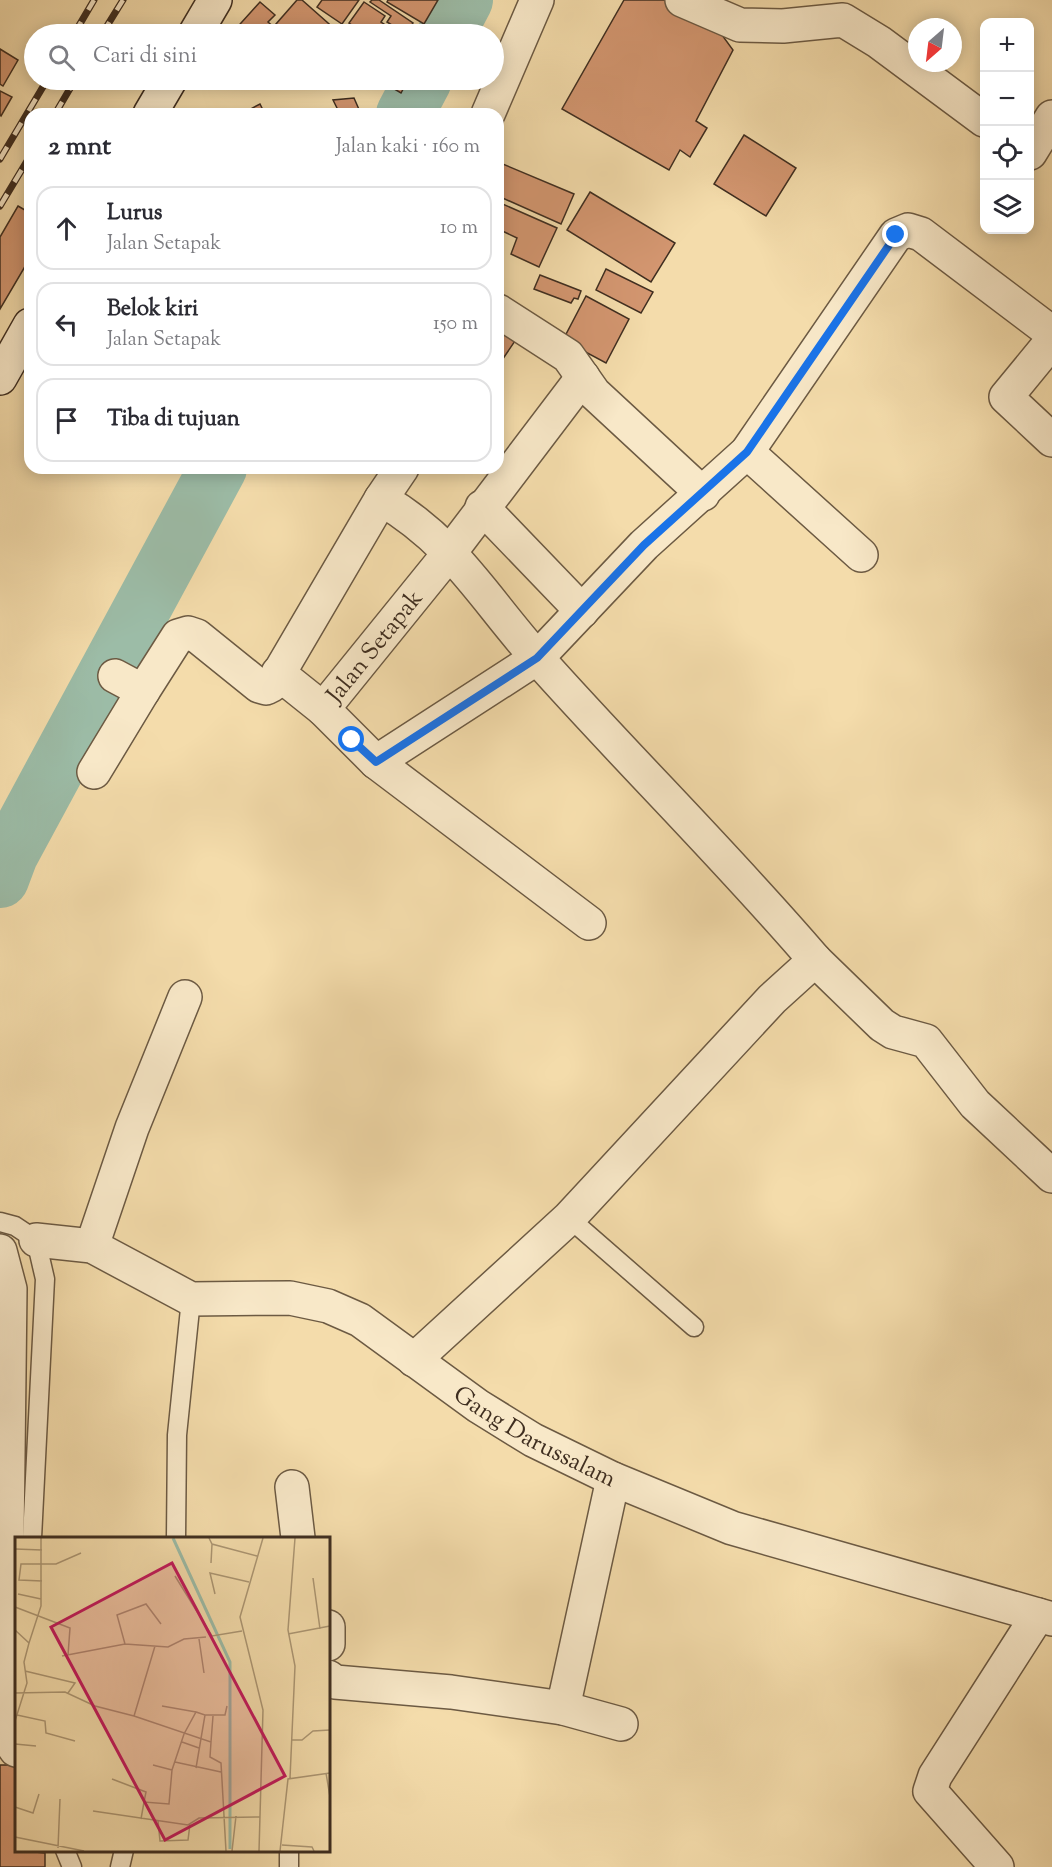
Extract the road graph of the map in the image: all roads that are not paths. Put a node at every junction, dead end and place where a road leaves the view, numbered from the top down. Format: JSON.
{"nodes":[{"id":1,"x":215,"y":0,"type":"edge"},
{"id":2,"x":537,"y":0,"type":"edge"},
{"id":3,"x":682,"y":0,"type":"edge"},
{"id":4,"x":826,"y":10,"type":"edge"},
{"id":5,"x":201,"y":24,"type":"edge"},
{"id":6,"x":504,"y":77,"type":"edge"},
{"id":7,"x":164,"y":90,"type":"edge"},
{"id":8,"x":498,"y":90,"type":"edge"},
{"id":9,"x":154,"y":108,"type":"edge"},
{"id":10,"x":491,"y":108,"type":"edge"},
{"id":11,"x":980,"y":117,"type":"edge"},
{"id":12,"x":1052,"y":117,"type":"edge"},
{"id":13,"x":1034,"y":146,"type":"edge"},
{"id":14,"x":1034,"y":156,"type":"edge"},
{"id":15,"x":1052,"y":170,"type":"edge"},
{"id":16,"x":504,"y":315,"type":"edge"},
{"id":17,"x":1052,"y":333,"type":"edge"},
{"id":18,"x":24,"y":336,"type":"edge"},
{"id":19,"x":1052,"y":341,"type":"edge"},
{"id":20,"x":583,"y":377,"type":"junction"},
{"id":21,"x":0,"y":378,"type":"edge"},
{"id":22,"x":1052,"y":440,"type":"edge"},
{"id":23,"x":747,"y":452,"type":"junction"},
{"id":24,"x":398,"y":474,"type":"edge"},
{"id":25,"x":703,"y":494,"type":"junction"},
{"id":26,"x":381,"y":499,"type":"junction"},
{"id":27,"x":482,"y":507,"type":"junction"},
{"id":28,"x":451,"y":551,"type":"junction"},
{"id":29,"x":861,"y":555,"type":"dead end"},
{"id":30,"x":582,"y":611,"type":"junction"},
{"id":31,"x":537,"y":658,"type":"junction"},
{"id":32,"x":278,"y":673,"type":"junction"},
{"id":33,"x":323,"y":709,"type":"junction"},
{"id":34,"x":376,"y":762,"type":"junction"},
{"id":35,"x":94,"y":772,"type":"dead end"},
{"id":36,"x":589,"y":924,"type":"dead end"},
{"id":37,"x":815,"y":960,"type":"junction"},
{"id":38,"x":185,"y":997,"type":"dead end"},
{"id":39,"x":1052,"y":1176,"type":"edge"},
{"id":40,"x":569,"y":1218,"type":"junction"},
{"id":41,"x":0,"y":1222,"type":"edge"},
{"id":42,"x":36,"y":1240,"type":"junction"},
{"id":43,"x":92,"y":1246,"type":"junction"},
{"id":44,"x":0,"y":1251,"type":"edge"},
{"id":45,"x":191,"y":1299,"type":"junction"},
{"id":46,"x":694,"y":1327,"type":"dead end"},
{"id":47,"x":414,"y":1360,"type":"junction"},
{"id":48,"x":613,"y":1479,"type":"junction"},
{"id":49,"x":292,"y":1487,"type":"dead end"},
{"id":50,"x":32,"y":1537,"type":"edge"},
{"id":51,"x":176,"y":1537,"type":"edge"},
{"id":52,"x":298,"y":1537,"type":"edge"},
{"id":53,"x":1045,"y":1617,"type":"edge"},
{"id":54,"x":330,"y":1678,"type":"edge"},
{"id":55,"x":563,"y":1708,"type":"junction"},
{"id":56,"x":621,"y":1724,"type":"dead end"},
{"id":57,"x":15,"y":1748,"type":"edge"},
{"id":58,"x":65,"y":1852,"type":"edge"},
{"id":59,"x":124,"y":1852,"type":"edge"},
{"id":60,"x":72,"y":1867,"type":"edge"},
{"id":61,"x":120,"y":1867,"type":"edge"},
{"id":62,"x":997,"y":1867,"type":"edge"}],
"edges":[{"from":1,"to":5,"type":"street"},
{"from":2,"to":6,"type":"street"},
{"from":3,"to":4,"type":"street"},
{"from":4,"to":11,"type":"street"},
{"from":7,"to":9,"type":"street"},
{"from":8,"to":10,"type":"street"},
{"from":12,"to":13,"type":"street"},
{"from":14,"to":15,"type":"street"},
{"from":16,"to":20,"type":"street"},
{"from":17,"to":23,"type":"street"},
{"from":18,"to":21,"type":"street"},
{"from":19,"to":22,"type":"street"},
{"from":20,"to":25,"type":"street"},
{"from":20,"to":27,"type":"street","name":"Jalan Setapak"},
{"from":23,"to":25,"type":"street"},
{"from":23,"to":29,"type":"street"},
{"from":24,"to":26,"type":"street"},
{"from":25,"to":30,"type":"street"},
{"from":26,"to":28,"type":"street"},
{"from":26,"to":32,"type":"street"},
{"from":27,"to":28,"type":"street","name":"Jalan Setapak"},
{"from":27,"to":30,"type":"street"},
{"from":28,"to":31,"type":"street"},
{"from":28,"to":33,"type":"street","name":"Jalan Setapak"},
{"from":30,"to":31,"type":"street"},
{"from":31,"to":34,"type":"street"},
{"from":31,"to":37,"type":"street"},
{"from":32,"to":33,"type":"street"},
{"from":32,"to":35,"type":"street"},
{"from":33,"to":34,"type":"street","name":"Jalan Setapak"},
{"from":34,"to":36,"type":"street","name":"Jalan Setapak"},
{"from":37,"to":39,"type":"street"},
{"from":37,"to":40,"type":"street"},
{"from":38,"to":43,"type":"street"},
{"from":40,"to":46,"type":"lane"},
{"from":40,"to":47,"type":"street"},
{"from":41,"to":42,"type":"lane"},
{"from":42,"to":43,"type":"street","name":"Gang Darussalam"},
{"from":42,"to":50,"type":"lane"},
{"from":43,"to":45,"type":"street","name":"Gang Darussalam"},
{"from":44,"to":57,"type":"street"},
{"from":45,"to":47,"type":"street","name":"Gang Darussalam"},
{"from":45,"to":51,"type":"lane"},
{"from":47,"to":48,"type":"street","name":"Gang Darussalam"},
{"from":48,"to":53,"type":"street","name":"Gang Darussalam"},
{"from":48,"to":55,"type":"street"},
{"from":49,"to":52,"type":"street"},
{"from":53,"to":62,"type":"street"},
{"from":54,"to":55,"type":"street"},
{"from":55,"to":56,"type":"street"},
{"from":58,"to":60,"type":"lane"},
{"from":59,"to":61,"type":"lane"}]}
